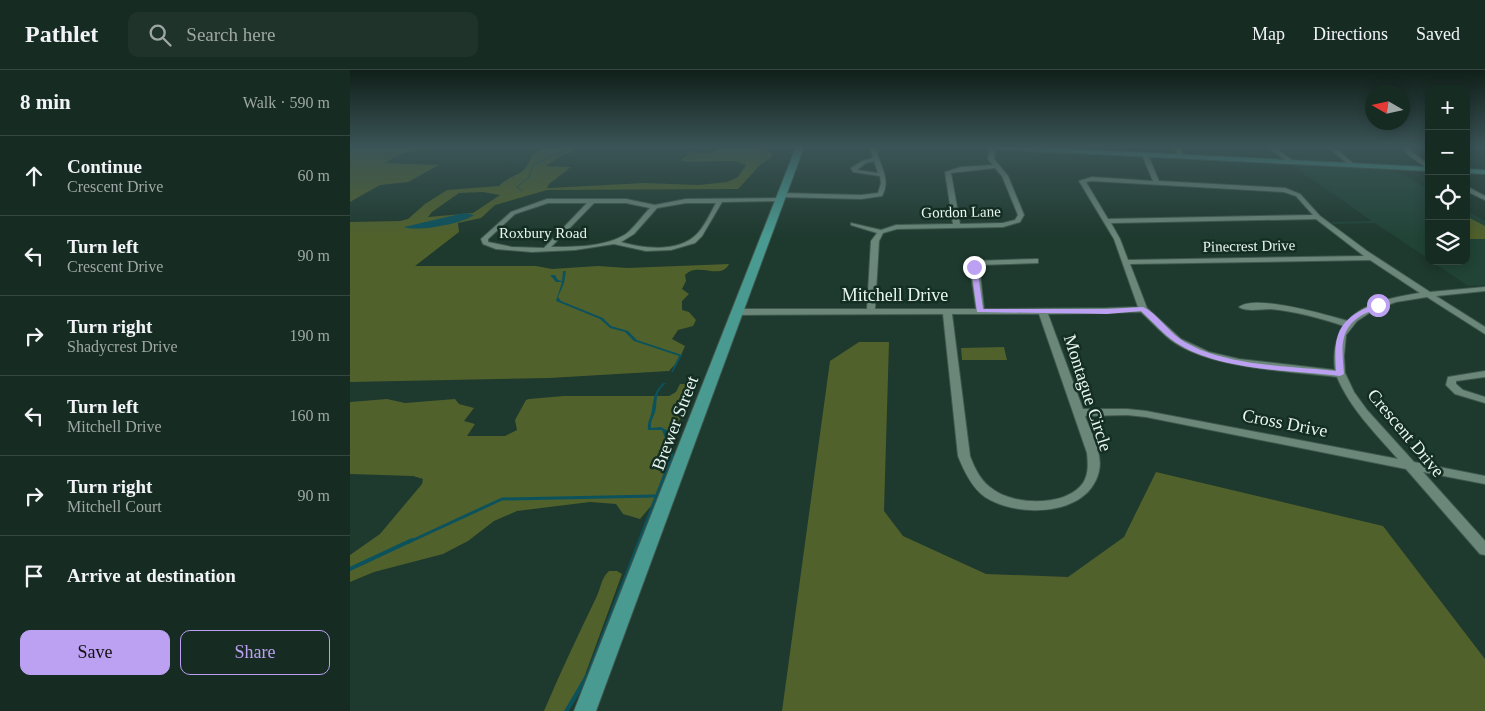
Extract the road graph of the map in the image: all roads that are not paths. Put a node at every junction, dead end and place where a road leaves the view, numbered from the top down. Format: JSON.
{"nodes":[{"id":1,"x":788,"y":177,"type":"edge"},
{"id":2,"x":882,"y":177,"type":"edge"},
{"id":3,"x":949,"y":177,"type":"edge"},
{"id":4,"x":1005,"y":177,"type":"edge"},
{"id":5,"x":1155,"y":177,"type":"edge"},
{"id":6,"x":1157,"y":183,"type":"junction"},
{"id":7,"x":1470,"y":190,"type":"edge"},
{"id":8,"x":780,"y":197,"type":"junction"},
{"id":9,"x":1485,"y":198,"type":"edge"},
{"id":10,"x":593,"y":200,"type":"junction"},
{"id":11,"x":720,"y":201,"type":"junction"},
{"id":12,"x":655,"y":207,"type":"junction"},
{"id":13,"x":1318,"y":217,"type":"junction"},
{"id":14,"x":1106,"y":221,"type":"junction"},
{"id":15,"x":853,"y":224,"type":"dead end"},
{"id":16,"x":957,"y":225,"type":"junction"},
{"id":17,"x":881,"y":232,"type":"junction"},
{"id":18,"x":614,"y":242,"type":"junction"},
{"id":19,"x":547,"y":248,"type":"junction"},
{"id":20,"x":1371,"y":258,"type":"junction"},
{"id":21,"x":1035,"y":261,"type":"dead end"},
{"id":22,"x":1127,"y":262,"type":"junction"},
{"id":23,"x":1485,"y":289,"type":"edge"},
{"id":24,"x":1432,"y":294,"type":"junction"},
{"id":25,"x":1243,"y":307,"type":"dead end"},
{"id":26,"x":1143,"y":309,"type":"junction"},
{"id":27,"x":871,"y":310,"type":"junction"},
{"id":28,"x":947,"y":311,"type":"junction"},
{"id":29,"x":980,"y":311,"type":"junction"},
{"id":30,"x":736,"y":312,"type":"junction"},
{"id":31,"x":1043,"y":312,"type":"junction"},
{"id":32,"x":1347,"y":324,"type":"junction"},
{"id":33,"x":1485,"y":331,"type":"edge"},
{"id":34,"x":1340,"y":374,"type":"junction"},
{"id":35,"x":1485,"y":374,"type":"edge"},
{"id":36,"x":1485,"y":400,"type":"edge"},
{"id":37,"x":1078,"y":413,"type":"junction"},
{"id":38,"x":1408,"y":464,"type":"junction"},
{"id":39,"x":1485,"y":480,"type":"edge"},
{"id":40,"x":1485,"y":550,"type":"edge"},
{"id":41,"x":585,"y":711,"type":"edge"}],
"edges":[{"from":1,"to":8,"type":"main road","name":"Brewer Street"},
{"from":2,"to":8,"type":"street","name":"Roxbury Road"},
{"from":3,"to":16,"type":"street"},
{"from":4,"to":16,"type":"street","name":"Gordon Lane"},
{"from":5,"to":6,"type":"street"},
{"from":6,"to":13,"type":"street"},
{"from":6,"to":14,"type":"street"},
{"from":7,"to":9,"type":"street"},
{"from":8,"to":11,"type":"street","name":"Roxbury Road"},
{"from":8,"to":30,"type":"main road","name":"Brewer Street"},
{"from":10,"to":12,"type":"street","name":"Roxbury Road"},
{"from":10,"to":19,"type":"street"},
{"from":10,"to":19,"type":"street","name":"Roxbury Road"},
{"from":11,"to":12,"type":"street","name":"Roxbury Road"},
{"from":11,"to":18,"type":"street"},
{"from":12,"to":18,"type":"street","name":"Roxbury Road"},
{"from":13,"to":14,"type":"street"},
{"from":13,"to":20,"type":"street"},
{"from":14,"to":22,"type":"street"},
{"from":15,"to":17,"type":"street"},
{"from":16,"to":17,"type":"street","name":"Gordon Lane"},
{"from":17,"to":27,"type":"street"},
{"from":18,"to":19,"type":"street","name":"Roxbury Road"},
{"from":20,"to":22,"type":"street","name":"Pinecrest Drive"},
{"from":20,"to":24,"type":"street"},
{"from":21,"to":29,"type":"street"},
{"from":22,"to":26,"type":"street"},
{"from":23,"to":24,"type":"street"},
{"from":24,"to":32,"type":"street"},
{"from":24,"to":33,"type":"street"},
{"from":25,"to":32,"type":"street"},
{"from":26,"to":31,"type":"street","name":"Mitchell Drive"},
{"from":26,"to":34,"type":"street"},
{"from":27,"to":28,"type":"street","name":"Mitchell Drive"},
{"from":27,"to":30,"type":"street","name":"Mitchell Drive"},
{"from":28,"to":29,"type":"street","name":"Mitchell Drive"},
{"from":28,"to":37,"type":"street","name":"Montague Circle"},
{"from":29,"to":31,"type":"street","name":"Mitchell Drive"},
{"from":30,"to":41,"type":"main road","name":"Brewer Street"},
{"from":31,"to":37,"type":"street","name":"Montague Circle"},
{"from":32,"to":34,"type":"street","name":"Crescent Drive"},
{"from":34,"to":38,"type":"street","name":"Crescent Drive"},
{"from":35,"to":36,"type":"street"},
{"from":37,"to":38,"type":"street","name":"Cross Drive"},
{"from":38,"to":39,"type":"street","name":"Cross Drive"},
{"from":38,"to":40,"type":"street","name":"Crescent Drive"}]}
